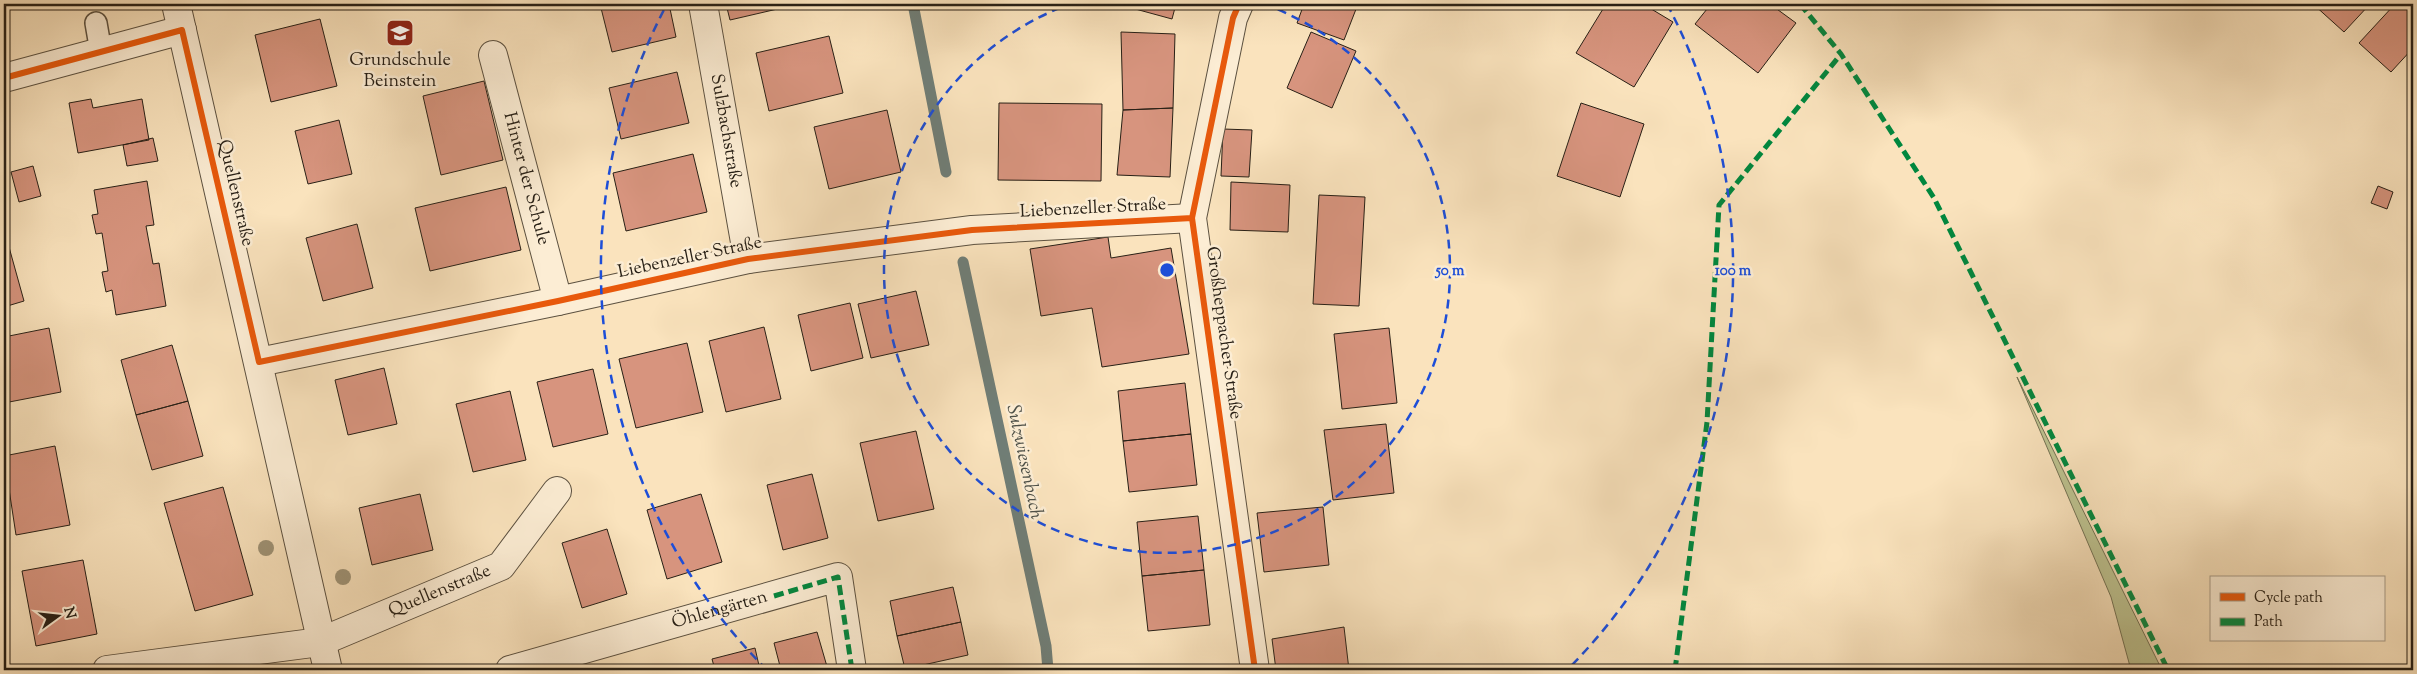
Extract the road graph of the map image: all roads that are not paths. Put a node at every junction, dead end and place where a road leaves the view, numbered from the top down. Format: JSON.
{"nodes":[{"id":1,"x":176,"y":4,"type":"edge"},
{"id":2,"x":703,"y":4,"type":"edge"},
{"id":3,"x":1239,"y":4,"type":"edge"},
{"id":4,"x":96,"y":23,"type":"dead end"},
{"id":5,"x":182,"y":30,"type":"junction"},
{"id":6,"x":102,"y":52,"type":"junction"},
{"id":7,"x":493,"y":55,"type":"dead end"},
{"id":8,"x":4,"y":78,"type":"edge"},
{"id":9,"x":1192,"y":218,"type":"junction"},
{"id":10,"x":748,"y":259,"type":"junction"},
{"id":11,"x":558,"y":301,"type":"junction"},
{"id":12,"x":259,"y":362,"type":"junction"},
{"id":13,"x":557,"y":491,"type":"dead end"},
{"id":14,"x":320,"y":642,"type":"junction"},
{"id":15,"x":107,"y":670,"type":"edge"},
{"id":16,"x":328,"y":670,"type":"edge"},
{"id":17,"x":510,"y":670,"type":"edge"},
{"id":18,"x":852,"y":670,"type":"edge"},
{"id":19,"x":1255,"y":670,"type":"edge"}],
"edges":[{"from":1,"to":5,"type":"street","name":"Quellenstraße"},
{"from":2,"to":10,"type":"street","name":"Sulzbachstraße"},
{"from":3,"to":9,"type":"street","name":"Großheppacher Straße"},
{"from":4,"to":6,"type":"lane"},
{"from":5,"to":6,"type":"street"},
{"from":5,"to":12,"type":"street","name":"Quellenstraße"},
{"from":6,"to":8,"type":"street"},
{"from":7,"to":11,"type":"street","name":"Hinter der Schule"},
{"from":9,"to":10,"type":"street","name":"Liebenzeller Straße"},
{"from":9,"to":19,"type":"street","name":"Großheppacher Straße"},
{"from":10,"to":11,"type":"street","name":"Liebenzeller Straße"},
{"from":11,"to":12,"type":"street","name":"Liebenzeller Straße"},
{"from":12,"to":14,"type":"street","name":"Quellenstraße"},
{"from":13,"to":14,"type":"street","name":"Quellenstraße"},
{"from":14,"to":15,"type":"street","name":"Quellenstraße"},
{"from":14,"to":16,"type":"street"},
{"from":17,"to":18,"type":"street","name":"Öhlengärten"}]}
